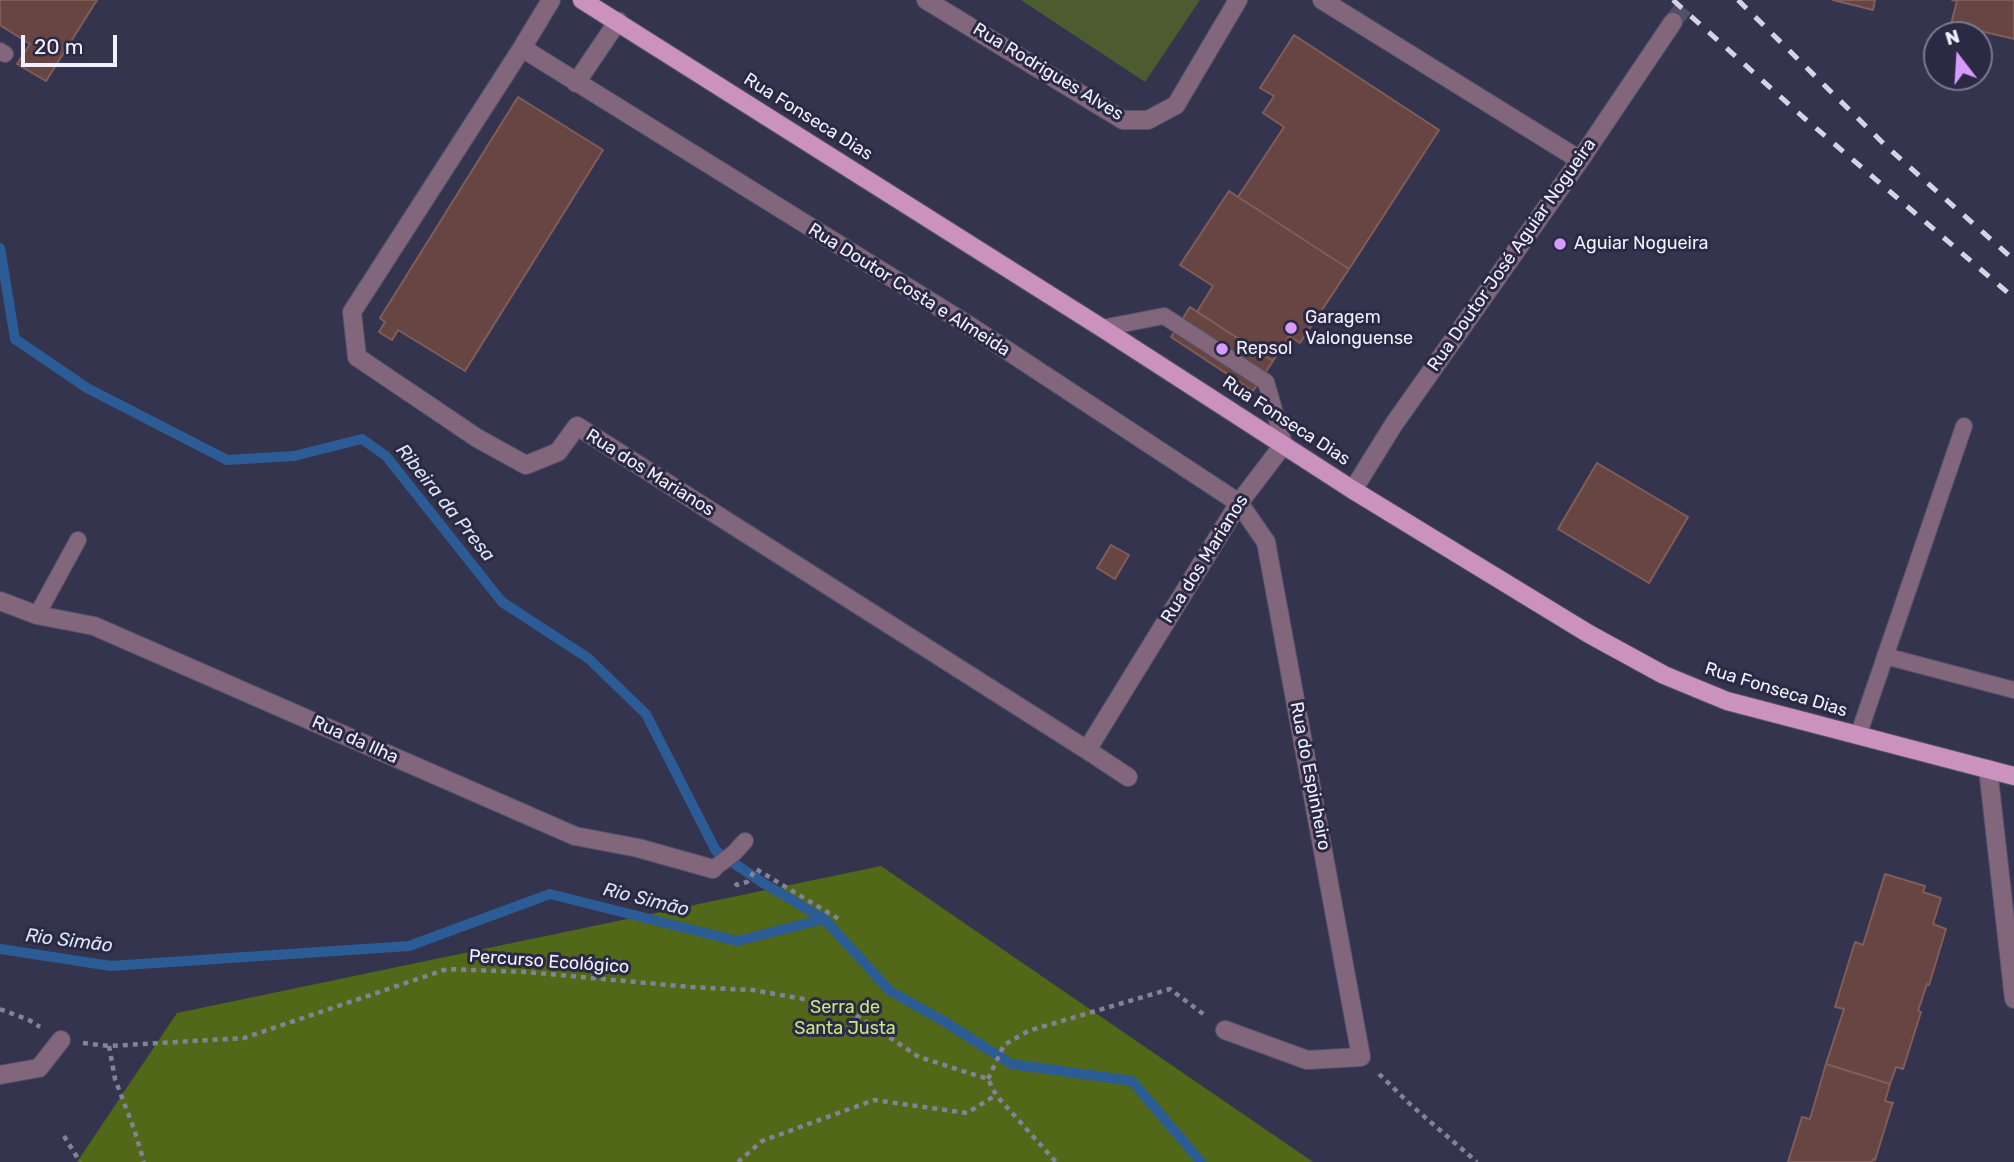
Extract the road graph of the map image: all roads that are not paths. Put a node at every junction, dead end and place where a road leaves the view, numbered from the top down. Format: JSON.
{"nodes":[{"id":1,"x":551,"y":0,"type":"edge"},
{"id":2,"x":582,"y":0,"type":"edge"},
{"id":3,"x":926,"y":0,"type":"edge"},
{"id":4,"x":1238,"y":0,"type":"edge"},
{"id":5,"x":1322,"y":0,"type":"edge"},
{"id":6,"x":618,"y":21,"type":"junction"},
{"id":7,"x":1673,"y":23,"type":"tunnel mouth"},
{"id":8,"x":522,"y":48,"type":"junction"},
{"id":9,"x":576,"y":83,"type":"junction"},
{"id":10,"x":1580,"y":160,"type":"junction"},
{"id":11,"x":1102,"y":328,"type":"junction"},
{"id":12,"x":1964,"y":426,"type":"dead end"},
{"id":13,"x":1284,"y":444,"type":"junction"},
{"id":14,"x":1353,"y":489,"type":"junction"},
{"id":15,"x":1239,"y":503,"type":"junction"},
{"id":16,"x":78,"y":540,"type":"dead end"},
{"id":17,"x":0,"y":601,"type":"edge"},
{"id":18,"x":37,"y":615,"type":"junction"},
{"id":19,"x":1885,"y":656,"type":"junction"},
{"id":20,"x":2014,"y":690,"type":"edge"},
{"id":21,"x":1858,"y":736,"type":"junction"},
{"id":22,"x":1087,"y":750,"type":"junction"},
{"id":23,"x":1989,"y":769,"type":"junction"},
{"id":24,"x":2014,"y":776,"type":"edge"},
{"id":25,"x":1128,"y":778,"type":"dead end"},
{"id":26,"x":740,"y":847,"type":"dead end"},
{"id":27,"x":715,"y":866,"type":"joint"},
{"id":28,"x":2014,"y":999,"type":"edge"},
{"id":29,"x":1225,"y":1030,"type":"road end"},
{"id":30,"x":61,"y":1040,"type":"road end"},
{"id":31,"x":0,"y":1075,"type":"edge"}],
"edges":[{"from":1,"to":8,"type":"street","name":"Rua dos Marianos"},
{"from":2,"to":6,"type":"main road","name":"Rua Fonseca Dias"},
{"from":3,"to":4,"type":"street","name":"Rua Rodrigues Alves"},
{"from":5,"to":10,"type":"street"},
{"from":6,"to":9,"type":"street"},
{"from":6,"to":11,"type":"main road","name":"Rua Fonseca Dias"},
{"from":7,"to":10,"type":"street","name":"Rua Doutor José Aguiar Nogueira"},
{"from":8,"to":9,"type":"street","name":"Rua Doutor Costa e Almeida"},
{"from":8,"to":22,"type":"street","name":"Rua dos Marianos"},
{"from":9,"to":15,"type":"street","name":"Rua Doutor Costa e Almeida"},
{"from":10,"to":14,"type":"street","name":"Rua Doutor José Aguiar Nogueira"},
{"from":11,"to":13,"type":"main road","name":"Rua Fonseca Dias"},
{"from":11,"to":13,"type":"lane"},
{"from":12,"to":19,"type":"lane"},
{"from":13,"to":14,"type":"main road","name":"Rua Fonseca Dias"},
{"from":13,"to":15,"type":"street","name":"Rua dos Marianos"},
{"from":14,"to":21,"type":"main road","name":"Rua Fonseca Dias"},
{"from":15,"to":22,"type":"street","name":"Rua dos Marianos"},
{"from":15,"to":29,"type":"street","name":"Rua do Espinheiro"},
{"from":16,"to":18,"type":"lane"},
{"from":17,"to":18,"type":"street","name":"Rua da Ilha"},
{"from":18,"to":27,"type":"street","name":"Rua da Ilha"},
{"from":19,"to":20,"type":"lane"},
{"from":19,"to":21,"type":"lane"},
{"from":21,"to":23,"type":"main road","name":"Rua Fonseca Dias"},
{"from":22,"to":25,"type":"street","name":"Rua dos Marianos"},
{"from":23,"to":24,"type":"main road","name":"Rua Fonseca Dias"},
{"from":23,"to":28,"type":"street"},
{"from":26,"to":27,"type":"lane"},
{"from":30,"to":31,"type":"street"}]}
